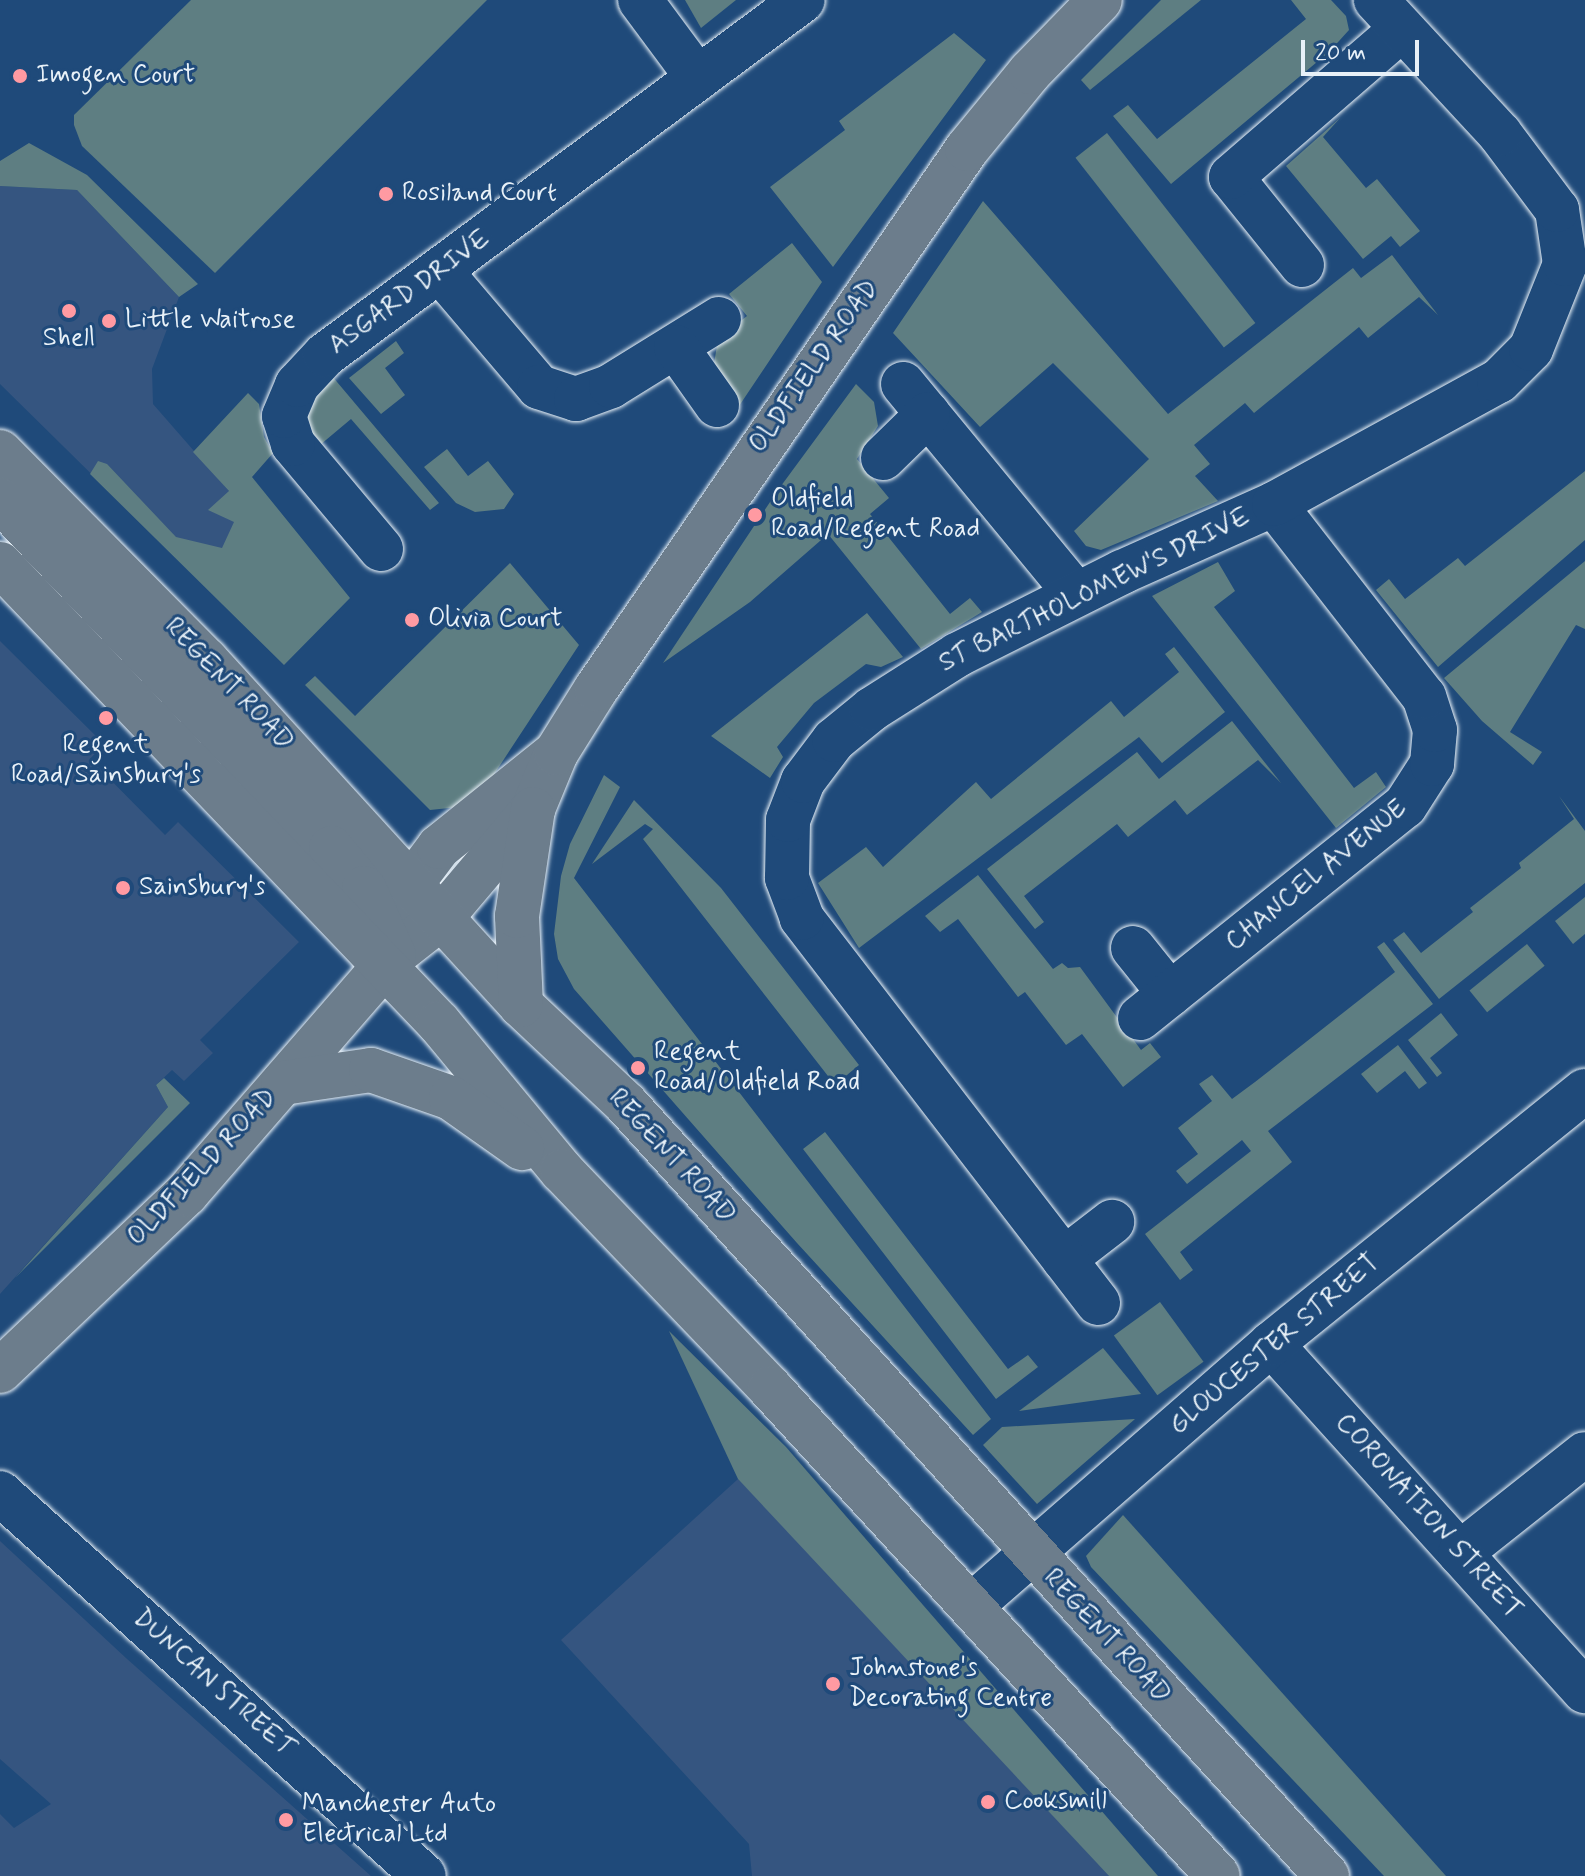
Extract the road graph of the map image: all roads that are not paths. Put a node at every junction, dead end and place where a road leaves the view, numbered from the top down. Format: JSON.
{"nodes":[{"id":1,"x":640,"y":0,"type":"edge"},
{"id":2,"x":803,"y":0,"type":"edge"},
{"id":3,"x":1100,"y":0,"type":"edge"},
{"id":4,"x":1389,"y":14,"type":"edge"},
{"id":5,"x":698,"y":78,"type":"junction"},
{"id":6,"x":1302,"y":265,"type":"dead end"},
{"id":7,"x":441,"y":272,"type":"junction"},
{"id":8,"x":719,"y":319,"type":"dead end"},
{"id":9,"x":676,"y":347,"type":"junction"},
{"id":10,"x":717,"y":405,"type":"dead end"},
{"id":11,"x":0,"y":452,"type":"edge"},
{"id":12,"x":883,"y":458,"type":"dead end"},
{"id":13,"x":0,"y":500,"type":"edge"},
{"id":14,"x":1274,"y":504,"type":"junction"},
{"id":15,"x":381,"y":549,"type":"dead end"},
{"id":16,"x":0,"y":564,"type":"edge"},
{"id":17,"x":1076,"y":594,"type":"junction"},
{"id":18,"x":556,"y":753,"type":"junction"},
{"id":19,"x":533,"y":809,"type":"junction"},
{"id":20,"x":412,"y":883,"type":"junction"},
{"id":21,"x":441,"y":918,"type":"junction"},
{"id":22,"x":1133,"y":948,"type":"dead end"},
{"id":23,"x":389,"y":961,"type":"junction"},
{"id":24,"x":521,"y":1005,"type":"junction"},
{"id":25,"x":283,"y":1083,"type":"junction"},
{"id":26,"x":1585,"y":1091,"type":"edge"},
{"id":27,"x":562,"y":1171,"type":"junction"},
{"id":28,"x":1112,"y":1222,"type":"dead end"},
{"id":29,"x":1064,"y":1259,"type":"junction"},
{"id":30,"x":1098,"y":1303,"type":"dead end"},
{"id":31,"x":1271,"y":1344,"type":"junction"},
{"id":32,"x":0,"y":1371,"type":"edge"},
{"id":33,"x":1585,"y":1454,"type":"edge"},
{"id":34,"x":0,"y":1493,"type":"edge"},
{"id":35,"x":1460,"y":1553,"type":"junction"},
{"id":36,"x":1030,"y":1555,"type":"junction"},
{"id":37,"x":971,"y":1606,"type":"junction"},
{"id":38,"x":1585,"y":1691,"type":"edge"},
{"id":39,"x":424,"y":1876,"type":"edge"},
{"id":40,"x":1218,"y":1876,"type":"edge"},
{"id":41,"x":1327,"y":1876,"type":"edge"}],
"edges":[{"from":1,"to":5,"type":"street"},
{"from":2,"to":5,"type":"street","name":"ASGARD DRIVE"},
{"from":3,"to":18,"type":"main road","name":"OLDFIELD ROAD"},
{"from":4,"to":6,"type":"street"},
{"from":4,"to":14,"type":"street","name":"ST BARTHOLOMEW'S DRIVE"},
{"from":5,"to":7,"type":"street","name":"ASGARD DRIVE"},
{"from":7,"to":9,"type":"street"},
{"from":7,"to":15,"type":"street","name":"ASGARD DRIVE"},
{"from":8,"to":9,"type":"street"},
{"from":9,"to":10,"type":"street"},
{"from":11,"to":20,"type":"main road","name":"REGENT ROAD"},
{"from":12,"to":17,"type":"street"},
{"from":13,"to":23,"type":"main road"},
{"from":14,"to":17,"type":"street","name":"ST BARTHOLOMEW'S DRIVE"},
{"from":14,"to":22,"type":"street","name":"CHANCEL AVENUE"},
{"from":16,"to":23,"type":"main road"},
{"from":17,"to":29,"type":"street","name":"ST BARTHOLOMEW'S DRIVE"},
{"from":18,"to":19,"type":"main road","name":"OLDFIELD ROAD"},
{"from":18,"to":20,"type":"main road","name":"OLDFIELD ROAD"},
{"from":19,"to":21,"type":"main road","name":"OLDFIELD ROAD"},
{"from":19,"to":24,"type":"main road"},
{"from":20,"to":21,"type":"main road","name":"REGENT ROAD"},
{"from":20,"to":23,"type":"main road","name":"OLDFIELD ROAD"},
{"from":21,"to":23,"type":"main road","name":"OLDFIELD ROAD"},
{"from":21,"to":24,"type":"main road","name":"REGENT ROAD"},
{"from":23,"to":25,"type":"main road","name":"OLDFIELD ROAD"},
{"from":23,"to":27,"type":"main road"},
{"from":24,"to":36,"type":"main road","name":"REGENT ROAD"},
{"from":25,"to":27,"type":"main road"},
{"from":25,"to":32,"type":"main road","name":"OLDFIELD ROAD"},
{"from":26,"to":31,"type":"street","name":"GLOUCESTER STREET"},
{"from":27,"to":37,"type":"main road"},
{"from":28,"to":29,"type":"street"},
{"from":29,"to":30,"type":"street","name":"ST BARTHOLOMEW'S DRIVE"},
{"from":31,"to":35,"type":"street","name":"CORONATION STREET"},
{"from":31,"to":36,"type":"street","name":"GLOUCESTER STREET"},
{"from":33,"to":35,"type":"street"},
{"from":34,"to":39,"type":"street","name":"DUNCAN STREET"},
{"from":35,"to":38,"type":"street","name":"CORONATION STREET"},
{"from":36,"to":37,"type":"street","name":"GLOUCESTER STREET"},
{"from":36,"to":41,"type":"main road","name":"REGENT ROAD"},
{"from":37,"to":40,"type":"main road"}]}
